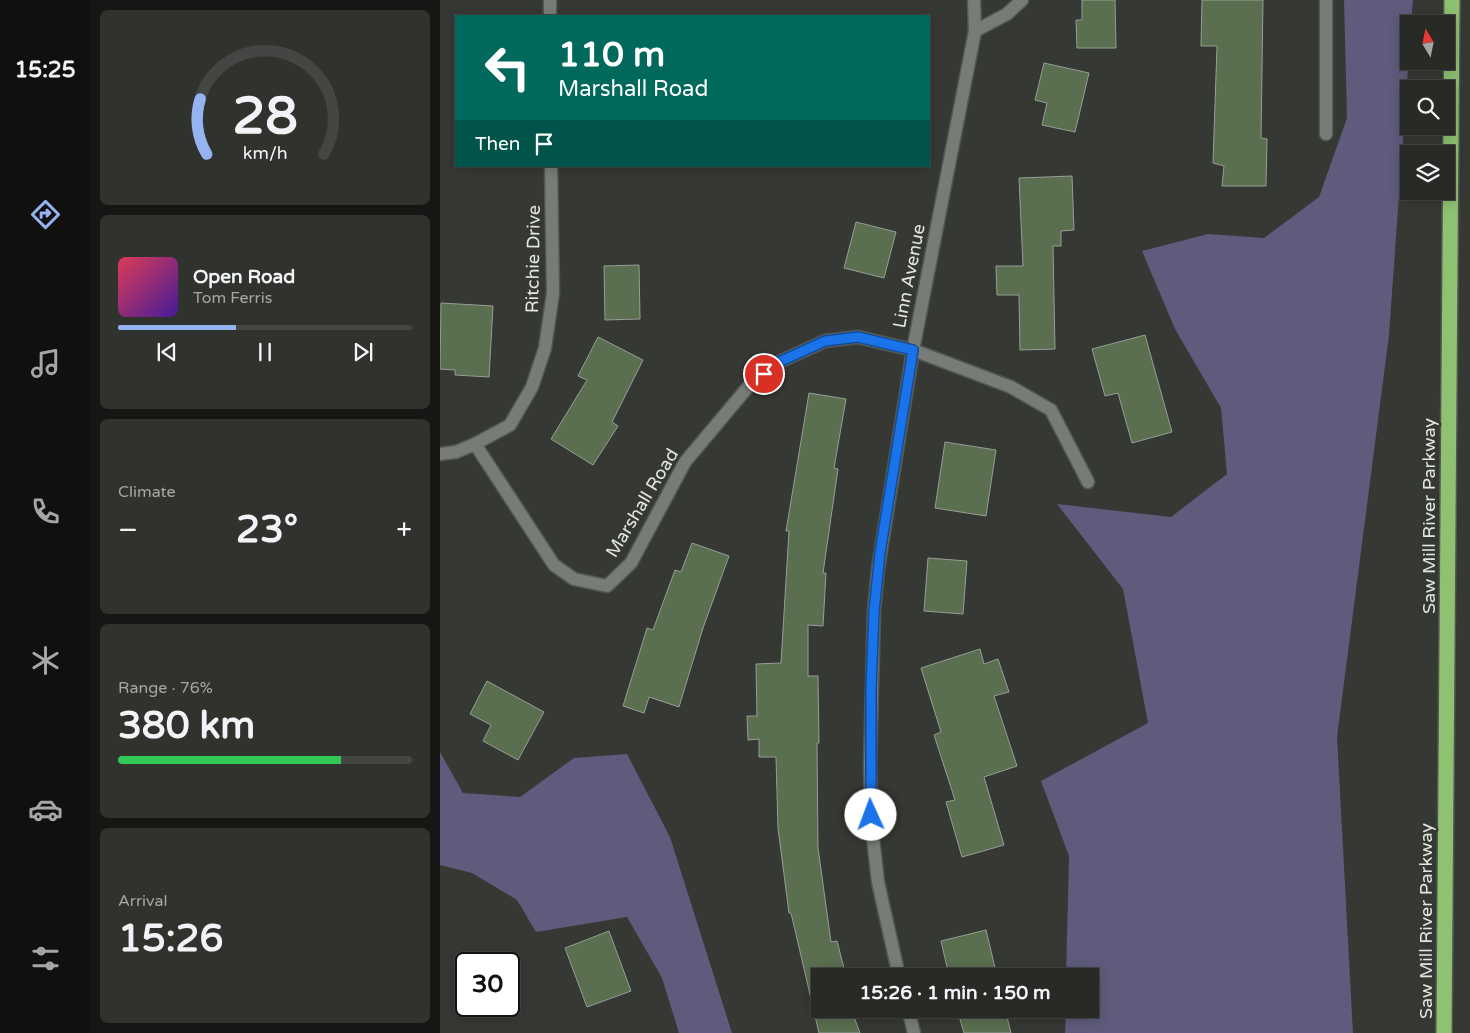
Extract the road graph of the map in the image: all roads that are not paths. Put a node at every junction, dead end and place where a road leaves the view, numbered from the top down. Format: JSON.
{"nodes":[{"id":1,"x":550,"y":0,"type":"edge"},
{"id":2,"x":974,"y":0,"type":"edge"},
{"id":3,"x":1022,"y":0,"type":"edge"},
{"id":4,"x":1326,"y":0,"type":"edge"},
{"id":5,"x":1452,"y":0,"type":"edge"},
{"id":6,"x":550,"y":15,"type":"edge"},
{"id":7,"x":975,"y":31,"type":"junction"},
{"id":8,"x":1326,"y":134,"type":"dead end"},
{"id":9,"x":552,"y":167,"type":"edge"},
{"id":10,"x":913,"y":350,"type":"junction"},
{"id":11,"x":475,"y":444,"type":"junction"},
{"id":12,"x":440,"y":454,"type":"edge"},
{"id":13,"x":1088,"y":482,"type":"dead end"},
{"id":14,"x":897,"y":968,"type":"edge"},
{"id":15,"x":910,"y":1018,"type":"edge"},
{"id":16,"x":914,"y":1033,"type":"edge"},
{"id":17,"x":1444,"y":1033,"type":"edge"}],
"edges":[{"from":1,"to":6,"type":"street"},
{"from":2,"to":7,"type":"street","name":"Linn Avenue"},
{"from":3,"to":7,"type":"street"},
{"from":4,"to":8,"type":"street"},
{"from":5,"to":17,"type":"highway","name":"Saw Mill River Parkway"},
{"from":7,"to":10,"type":"street","name":"Linn Avenue"},
{"from":9,"to":11,"type":"street","name":"Ritchie Drive"},
{"from":10,"to":11,"type":"street","name":"Marshall Road"},
{"from":10,"to":13,"type":"street","name":"Marshall Road"},
{"from":10,"to":14,"type":"street","name":"Linn Avenue"},
{"from":11,"to":12,"type":"street"},
{"from":15,"to":16,"type":"street"}]}
